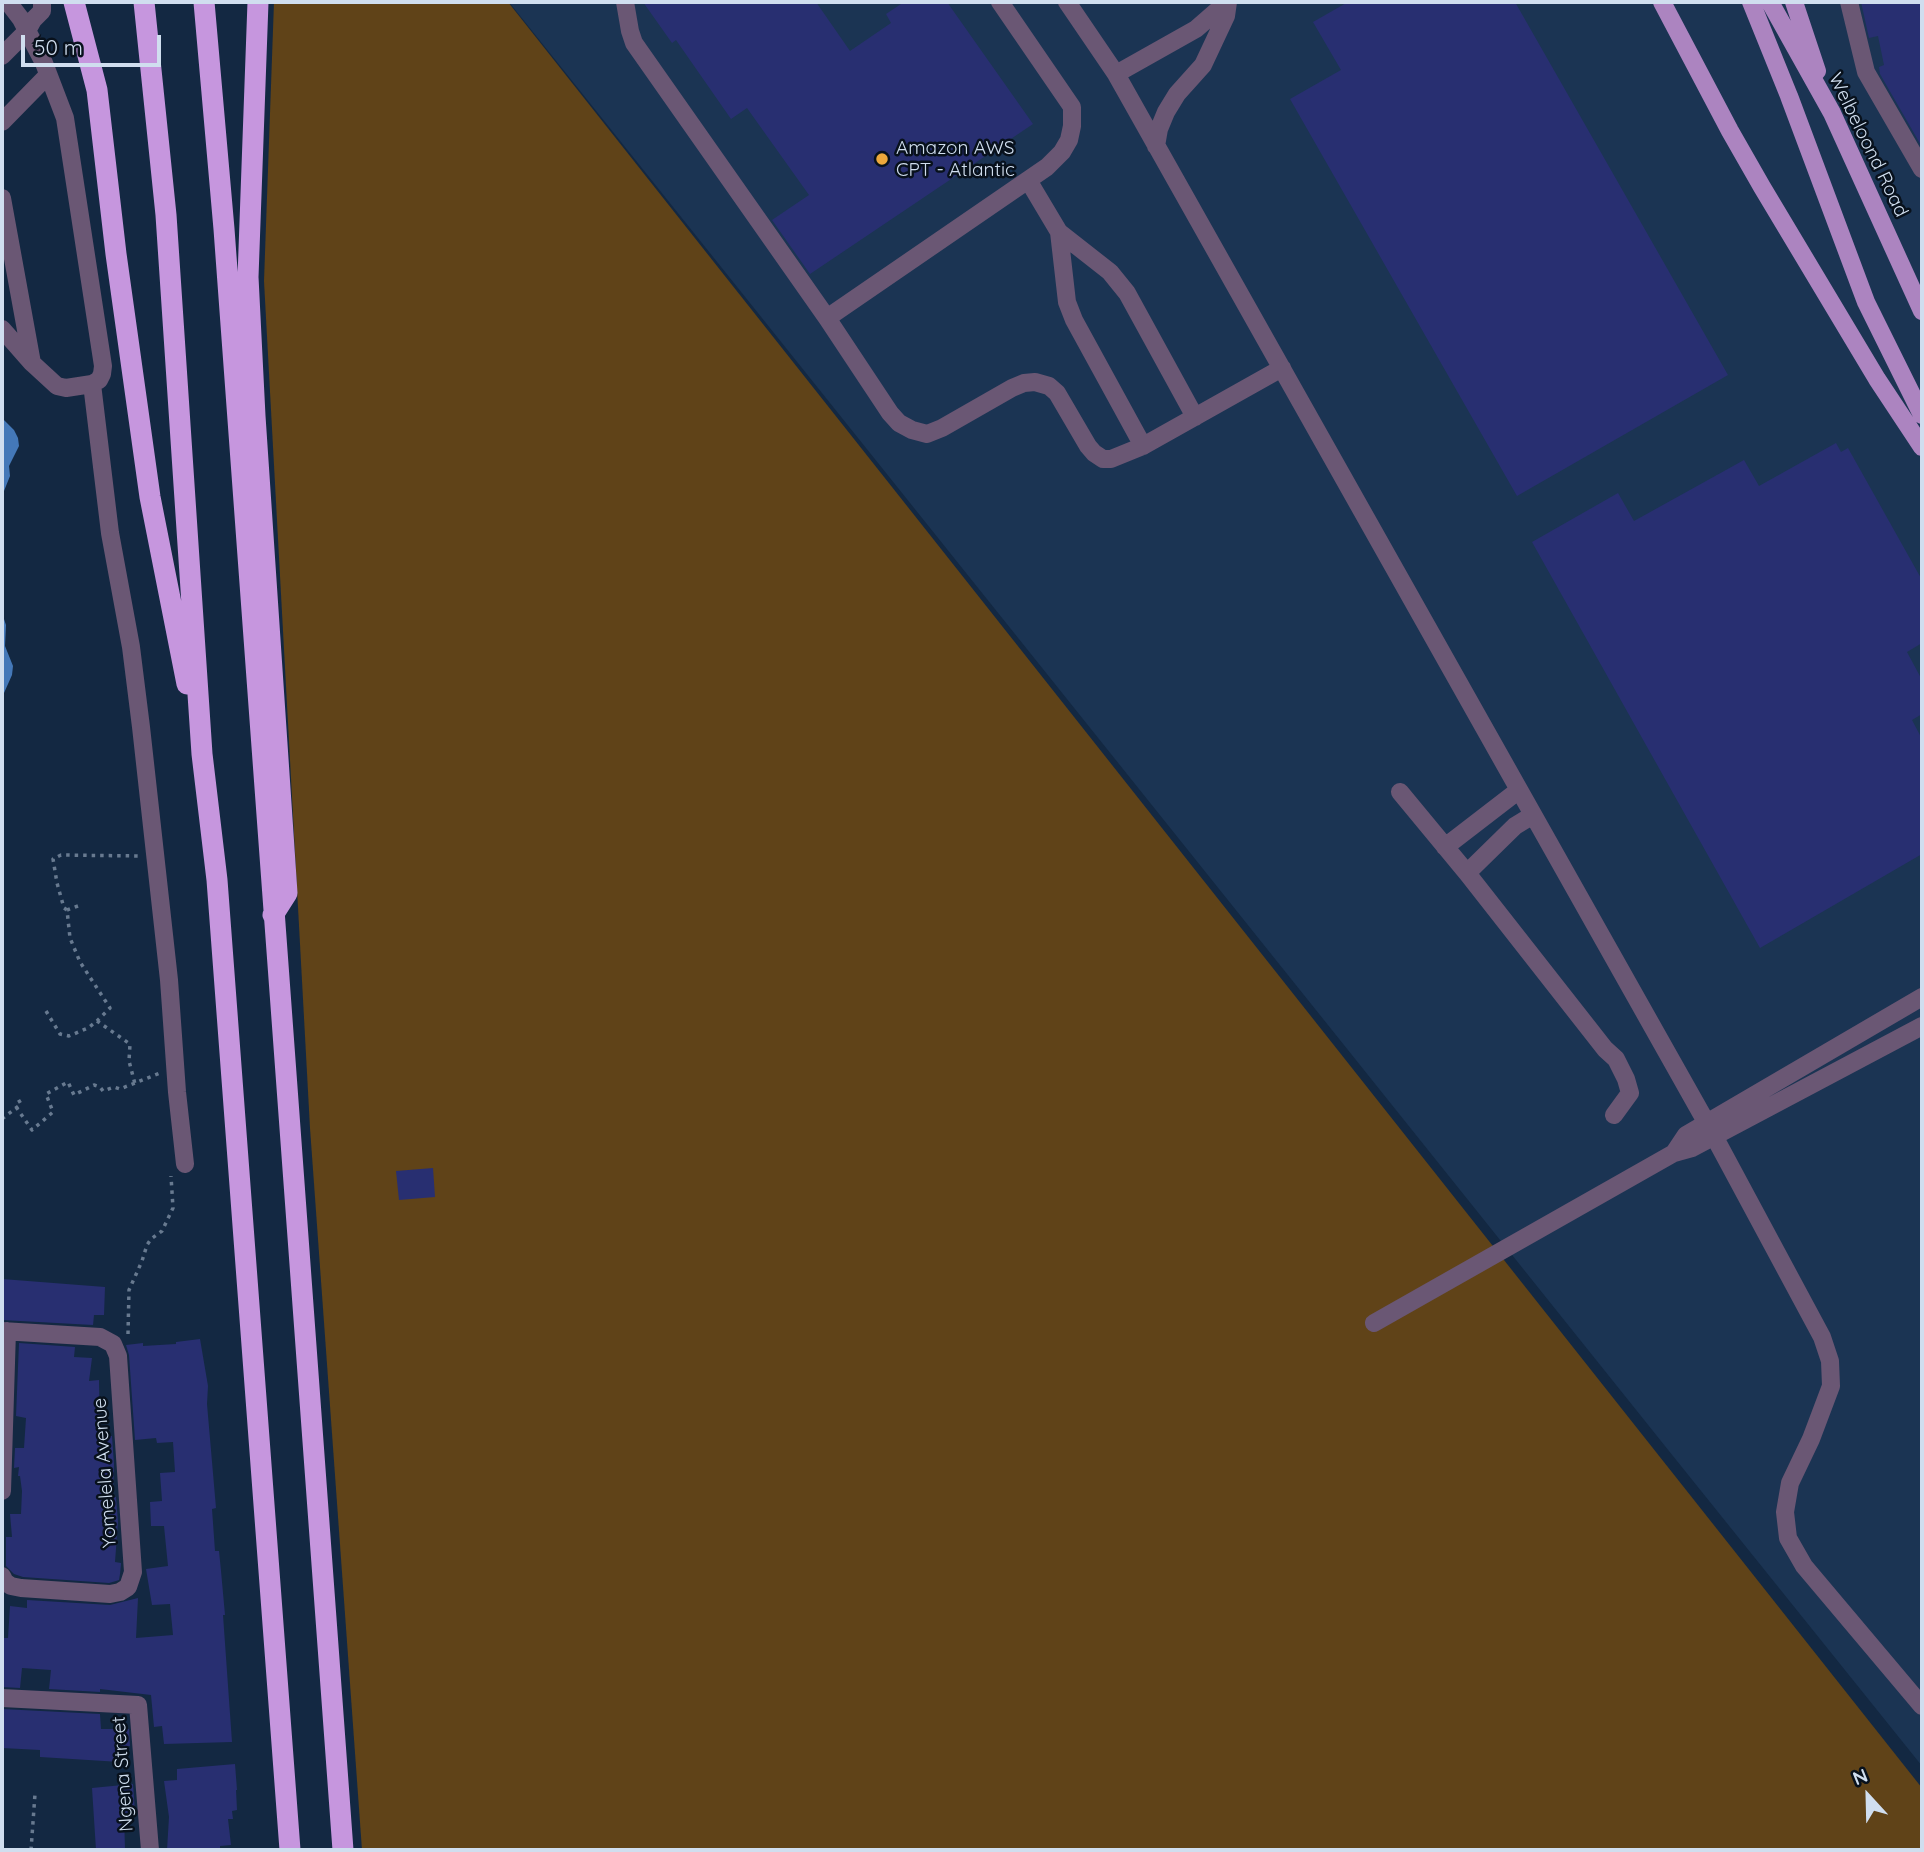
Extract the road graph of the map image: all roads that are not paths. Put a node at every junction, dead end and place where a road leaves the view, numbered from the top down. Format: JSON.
{"nodes":[{"id":1,"x":8,"y":2,"type":"edge"},
{"id":2,"x":42,"y":2,"type":"edge"},
{"id":3,"x":74,"y":2,"type":"edge"},
{"id":4,"x":144,"y":2,"type":"edge"},
{"id":5,"x":204,"y":2,"type":"edge"},
{"id":6,"x":258,"y":2,"type":"edge"},
{"id":7,"x":625,"y":2,"type":"edge"},
{"id":8,"x":1000,"y":2,"type":"edge"},
{"id":9,"x":1067,"y":2,"type":"edge"},
{"id":10,"x":1227,"y":2,"type":"edge"},
{"id":11,"x":1662,"y":2,"type":"edge"},
{"id":12,"x":1752,"y":2,"type":"edge"},
{"id":13,"x":1770,"y":2,"type":"edge"},
{"id":14,"x":1794,"y":2,"type":"edge"},
{"id":15,"x":1849,"y":2,"type":"edge"},
{"id":16,"x":27,"y":31,"type":"junction"},
{"id":17,"x":2,"y":56,"type":"edge"},
{"id":18,"x":1116,"y":74,"type":"junction"},
{"id":19,"x":48,"y":75,"type":"junction"},
{"id":20,"x":1832,"y":113,"type":"junction"},
{"id":21,"x":2,"y":122,"type":"edge"},
{"id":22,"x":1156,"y":146,"type":"junction"},
{"id":23,"x":1922,"y":169,"type":"edge"},
{"id":24,"x":1028,"y":180,"type":"junction"},
{"id":25,"x":2,"y":198,"type":"edge"},
{"id":26,"x":1059,"y":232,"type":"junction"},
{"id":27,"x":1922,"y":311,"type":"edge"},
{"id":28,"x":827,"y":318,"type":"junction"},
{"id":29,"x":2,"y":329,"type":"edge"},
{"id":30,"x":32,"y":363,"type":"junction"},
{"id":31,"x":1282,"y":369,"type":"junction"},
{"id":32,"x":92,"y":384,"type":"junction"},
{"id":33,"x":1922,"y":415,"type":"edge"},
{"id":34,"x":1195,"y":417,"type":"junction"},
{"id":35,"x":1143,"y":446,"type":"junction"},
{"id":36,"x":1922,"y":447,"type":"edge"},
{"id":37,"x":202,"y":754,"type":"junction"},
{"id":38,"x":1519,"y":790,"type":"junction"},
{"id":39,"x":1400,"y":792,"type":"dead end"},
{"id":40,"x":1533,"y":815,"type":"junction"},
{"id":41,"x":1446,"y":847,"type":"junction"},
{"id":42,"x":1467,"y":873,"type":"junction"},
{"id":43,"x":273,"y":915,"type":"junction"},
{"id":44,"x":1922,"y":997,"type":"edge"},
{"id":45,"x":1922,"y":1026,"type":"edge"},
{"id":46,"x":1614,"y":1115,"type":"dead end"},
{"id":47,"x":1710,"y":1130,"type":"junction"},
{"id":48,"x":185,"y":1164,"type":"road end"},
{"id":49,"x":1374,"y":1324,"type":"dead end"},
{"id":50,"x":5,"y":1331,"type":"edge"},
{"id":51,"x":2,"y":1492,"type":"edge"},
{"id":52,"x":3,"y":1579,"type":"edge"},
{"id":53,"x":2,"y":1698,"type":"edge"},
{"id":54,"x":1922,"y":1706,"type":"edge"},
{"id":55,"x":150,"y":1850,"type":"edge"},
{"id":56,"x":290,"y":1850,"type":"edge"},
{"id":57,"x":343,"y":1850,"type":"edge"}],
"edges":[{"from":1,"to":16,"type":"street"},
{"from":2,"to":16,"type":"street"},
{"from":3,"to":37,"type":"highway"},
{"from":4,"to":37,"type":"highway"},
{"from":5,"to":43,"type":"highway"},
{"from":6,"to":43,"type":"highway"},
{"from":7,"to":28,"type":"street"},
{"from":8,"to":24,"type":"street"},
{"from":9,"to":18,"type":"street"},
{"from":10,"to":18,"type":"street"},
{"from":10,"to":22,"type":"street"},
{"from":11,"to":36,"type":"main road"},
{"from":12,"to":33,"type":"main road"},
{"from":13,"to":20,"type":"main road","name":"Welbeloond Road"},
{"from":14,"to":20,"type":"main road"},
{"from":15,"to":23,"type":"street"},
{"from":16,"to":17,"type":"street"},
{"from":16,"to":19,"type":"street"},
{"from":18,"to":22,"type":"street"},
{"from":19,"to":21,"type":"street"},
{"from":19,"to":32,"type":"street"},
{"from":20,"to":27,"type":"main road","name":"Welbeloond Road"},
{"from":22,"to":31,"type":"street"},
{"from":24,"to":26,"type":"street"},
{"from":24,"to":28,"type":"street"},
{"from":25,"to":30,"type":"street"},
{"from":26,"to":34,"type":"street"},
{"from":26,"to":35,"type":"street"},
{"from":28,"to":35,"type":"street"},
{"from":29,"to":30,"type":"street"},
{"from":30,"to":32,"type":"street"},
{"from":31,"to":34,"type":"street"},
{"from":31,"to":38,"type":"street"},
{"from":32,"to":48,"type":"street"},
{"from":34,"to":35,"type":"street"},
{"from":37,"to":56,"type":"highway"},
{"from":38,"to":40,"type":"street"},
{"from":38,"to":41,"type":"street"},
{"from":39,"to":41,"type":"street"},
{"from":40,"to":42,"type":"street"},
{"from":40,"to":47,"type":"street"},
{"from":41,"to":42,"type":"street"},
{"from":42,"to":46,"type":"street"},
{"from":43,"to":57,"type":"highway"},
{"from":44,"to":47,"type":"street"},
{"from":45,"to":47,"type":"street"},
{"from":47,"to":49,"type":"street"},
{"from":47,"to":54,"type":"street"},
{"from":50,"to":51,"type":"street"},
{"from":50,"to":52,"type":"street","name":"Yomelela Avenue"},
{"from":53,"to":55,"type":"street","name":"Ngena Street"}]}
